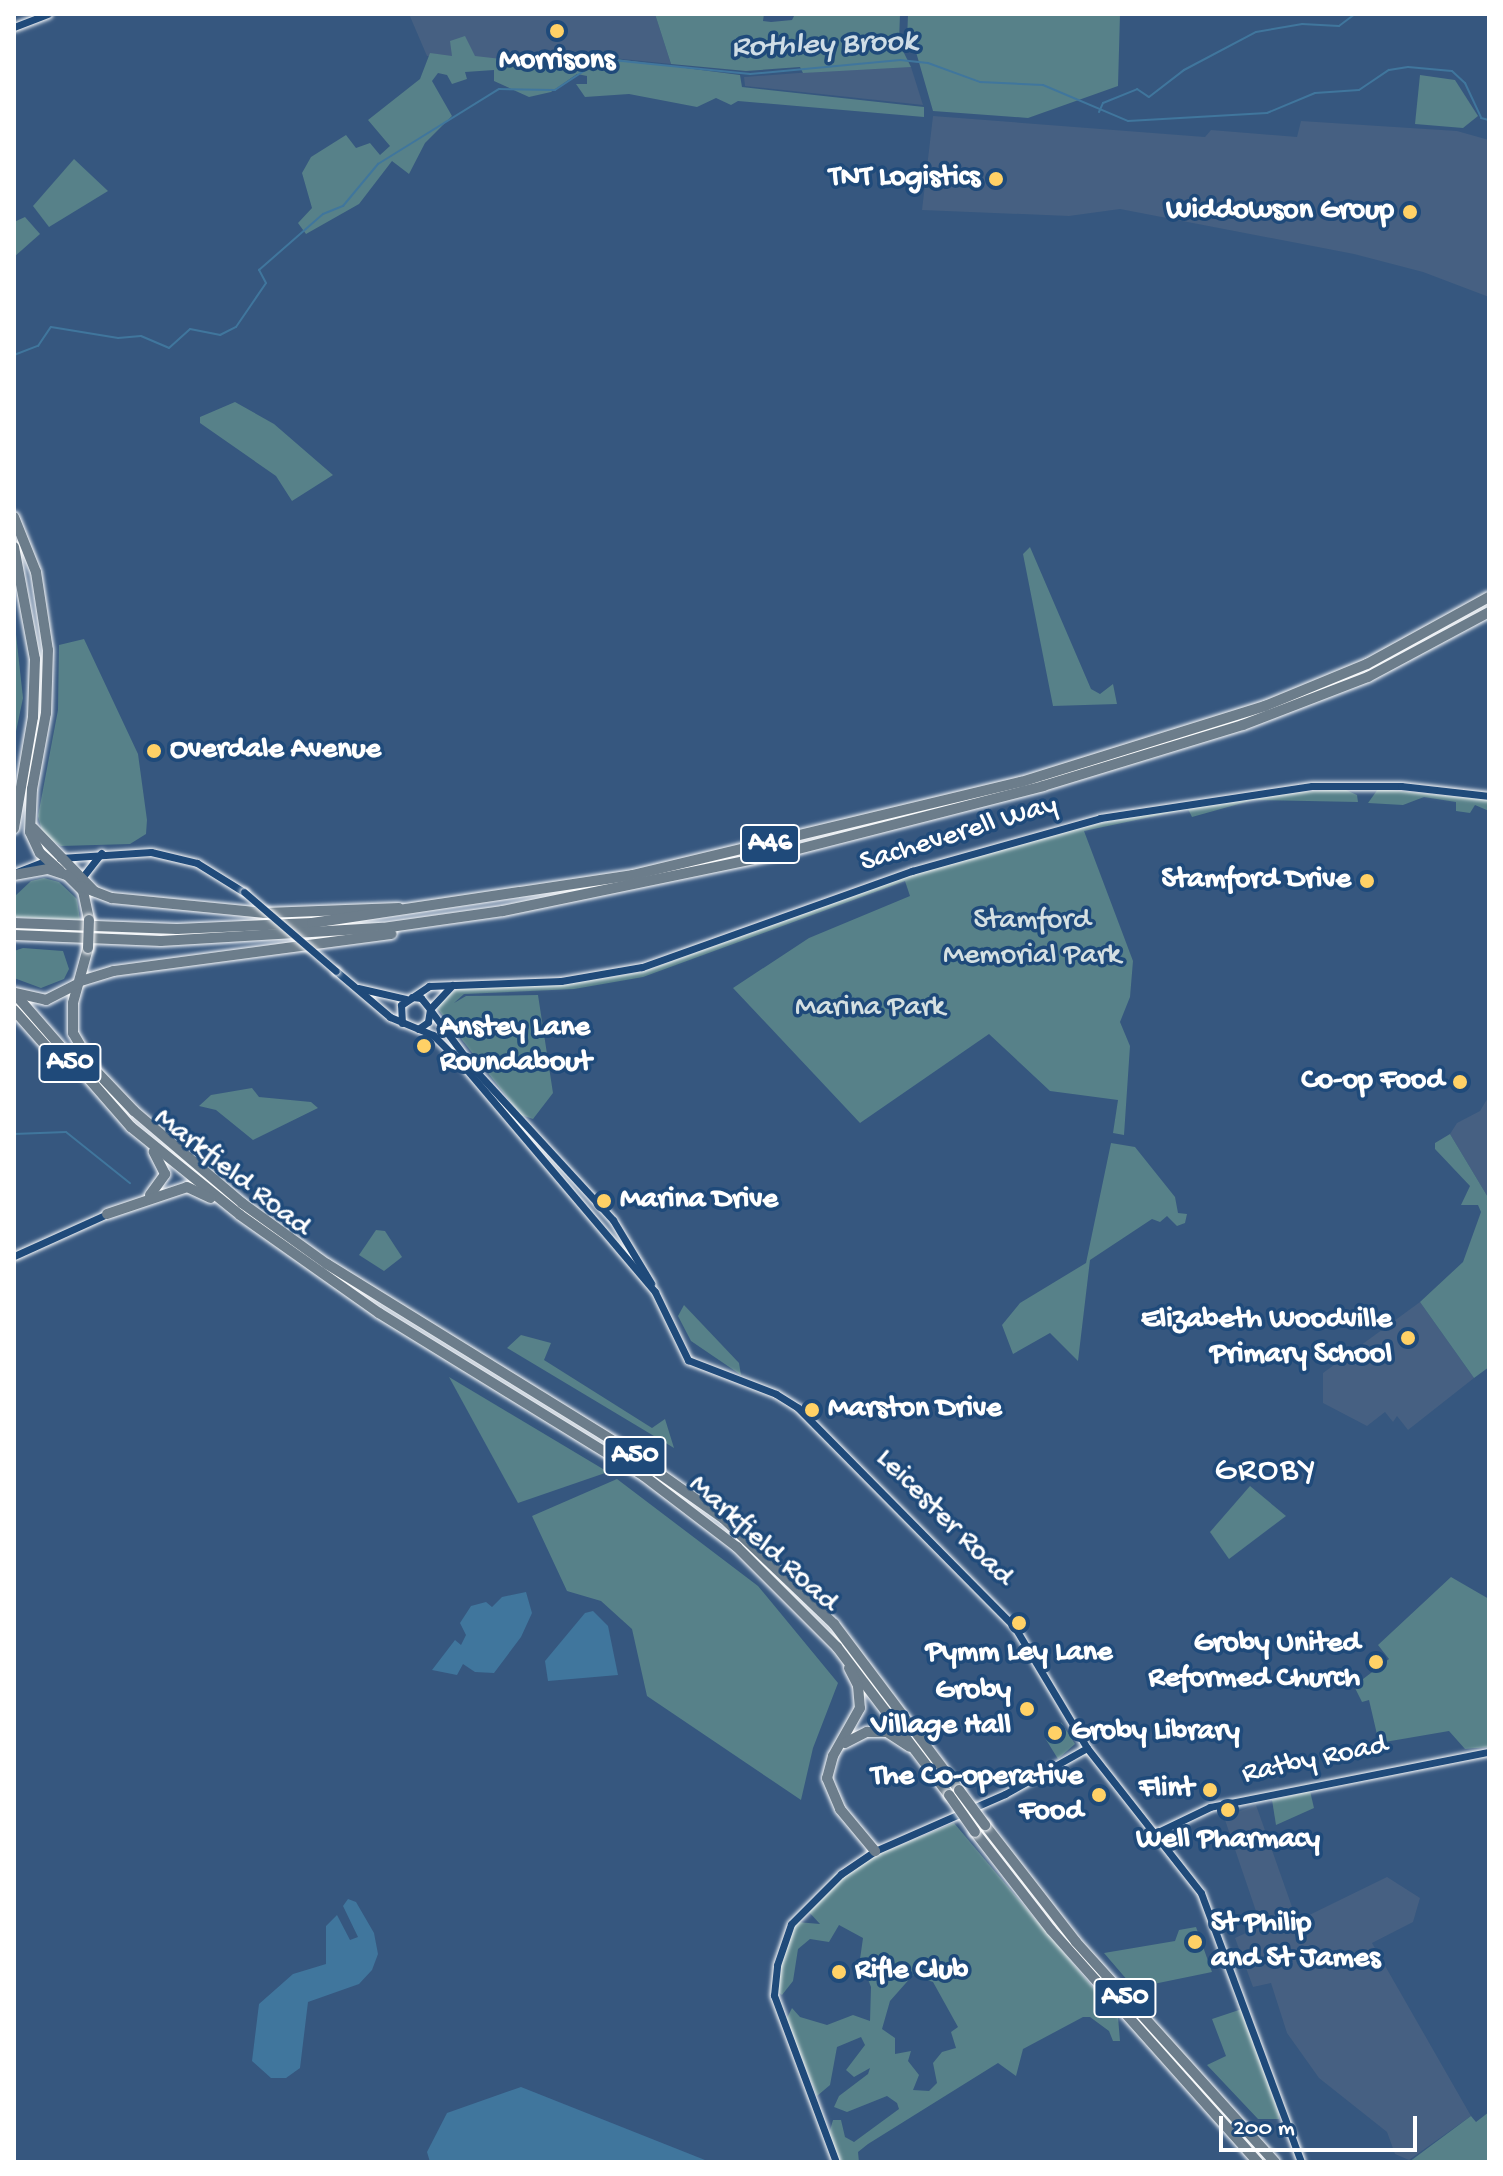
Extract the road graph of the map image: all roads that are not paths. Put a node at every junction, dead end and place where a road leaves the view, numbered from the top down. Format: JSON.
{"nodes":[{"id":1,"x":48,"y":14,"type":"edge"},
{"id":2,"x":14,"y":27,"type":"edge"},
{"id":3,"x":14,"y":517,"type":"edge"},
{"id":4,"x":14,"y":547,"type":"edge"},
{"id":5,"x":1489,"y":597,"type":"edge"},
{"id":6,"x":1489,"y":612,"type":"edge"},
{"id":7,"x":1489,"y":796,"type":"edge"},
{"id":8,"x":30,"y":823,"type":"junction"},
{"id":9,"x":14,"y":828,"type":"edge"},
{"id":10,"x":101,"y":853,"type":"junction"},
{"id":11,"x":59,"y":858,"type":"junction"},
{"id":12,"x":46,"y":861,"type":"junction"},
{"id":13,"x":60,"y":871,"type":"junction"},
{"id":14,"x":14,"y":874,"type":"edge"},
{"id":15,"x":80,"y":882,"type":"junction"},
{"id":16,"x":439,"y":908,"type":"junction"},
{"id":17,"x":503,"y":911,"type":"junction"},
{"id":18,"x":14,"y":923,"type":"edge"},
{"id":19,"x":14,"y":935,"type":"edge"},
{"id":20,"x":80,"y":981,"type":"junction"},
{"id":21,"x":454,"y":984,"type":"junction"},
{"id":22,"x":356,"y":987,"type":"junction"},
{"id":23,"x":14,"y":992,"type":"edge"},
{"id":24,"x":408,"y":998,"type":"junction"},
{"id":25,"x":14,"y":1010,"type":"edge"},
{"id":26,"x":431,"y":1010,"type":"junction"},
{"id":27,"x":402,"y":1023,"type":"junction"},
{"id":28,"x":418,"y":1029,"type":"junction"},
{"id":29,"x":134,"y":1130,"type":"junction"},
{"id":30,"x":149,"y":1196,"type":"junction"},
{"id":31,"x":107,"y":1214,"type":"joint"},
{"id":32,"x":240,"y":1215,"type":"junction"},
{"id":33,"x":630,"y":1241,"type":"junction"},
{"id":34,"x":619,"y":1246,"type":"junction"},
{"id":35,"x":637,"y":1254,"type":"junction"},
{"id":36,"x":14,"y":1256,"type":"edge"},
{"id":37,"x":629,"y":1259,"type":"junction"},
{"id":38,"x":655,"y":1292,"type":"junction"},
{"id":39,"x":837,"y":1647,"type":"junction"},
{"id":40,"x":843,"y":1744,"type":"junction"},
{"id":41,"x":1087,"y":1748,"type":"junction"},
{"id":42,"x":1489,"y":1752,"type":"edge"},
{"id":43,"x":924,"y":1759,"type":"junction"},
{"id":44,"x":980,"y":1828,"type":"junction"},
{"id":45,"x":1156,"y":1833,"type":"junction"},
{"id":46,"x":875,"y":1851,"type":"junction"},
{"id":47,"x":836,"y":2162,"type":"edge"},
{"id":48,"x":1258,"y":2162,"type":"edge"},
{"id":49,"x":1275,"y":2162,"type":"edge"},
{"id":50,"x":1301,"y":2162,"type":"edge"}],
"edges":[{"from":1,"to":2,"type":"street"},
{"from":3,"to":8,"type":"highway"},
{"from":4,"to":9,"type":"highway"},
{"from":5,"to":16,"type":"highway","number":"A46"},
{"from":6,"to":17,"type":"highway","number":"A46"},
{"from":7,"to":21,"type":"street","name":"Sacheverell Way"},
{"from":8,"to":11,"type":"highway"},
{"from":8,"to":12,"type":"highway"},
{"from":10,"to":11,"type":"street"},
{"from":10,"to":15,"type":"street"},
{"from":10,"to":22,"type":"street","bridge":true},
{"from":11,"to":12,"type":"street"},
{"from":11,"to":15,"type":"highway"},
{"from":12,"to":13,"type":"highway"},
{"from":12,"to":14,"type":"street"},
{"from":13,"to":14,"type":"highway"},
{"from":13,"to":15,"type":"highway"},
{"from":15,"to":16,"type":"highway"},
{"from":15,"to":20,"type":"highway","name":"Markfield Road","bridge":true},
{"from":16,"to":18,"type":"highway","number":"A46"},
{"from":17,"to":19,"type":"highway","number":"A46"},
{"from":17,"to":20,"type":"highway"},
{"from":20,"to":23,"type":"highway"},
{"from":20,"to":44,"type":"highway","name":"Markfield Road","number":"A50","bridge":true},
{"from":21,"to":24,"type":"street","name":"Sacheverell Way"},
{"from":21,"to":26,"type":"street"},
{"from":22,"to":24,"type":"street"},
{"from":22,"to":27,"type":"street"},
{"from":23,"to":29,"type":"highway","name":"Markfield Road","number":"A50"},
{"from":24,"to":26,"type":"street"},
{"from":24,"to":27,"type":"street"},
{"from":25,"to":29,"type":"highway"},
{"from":26,"to":28,"type":"street"},
{"from":26,"to":33,"type":"street","name":"Leicester Road"},
{"from":27,"to":28,"type":"street"},
{"from":28,"to":34,"type":"street","name":"Leicester Road"},
{"from":29,"to":30,"type":"highway"},
{"from":29,"to":32,"type":"highway","name":"Markfield Road","number":"A50"},
{"from":30,"to":31,"type":"highway"},
{"from":30,"to":32,"type":"highway"},
{"from":31,"to":36,"type":"street"},
{"from":32,"to":39,"type":"highway","name":"Markfield Road","number":"A50"},
{"from":33,"to":34,"type":"street"},
{"from":33,"to":35,"type":"street","name":"Leicester Road"},
{"from":34,"to":37,"type":"street","name":"Leicester Road"},
{"from":35,"to":37,"type":"street"},
{"from":35,"to":38,"type":"street","name":"Leicester Road"},
{"from":37,"to":38,"type":"street","name":"Leicester Road"},
{"from":38,"to":41,"type":"street","name":"Leicester Road"},
{"from":39,"to":40,"type":"highway"},
{"from":39,"to":43,"type":"highway","name":"Markfield Road","number":"A50"},
{"from":40,"to":43,"type":"highway"},
{"from":40,"to":46,"type":"highway"},
{"from":41,"to":45,"type":"street","name":"Leicester Road"},
{"from":41,"to":46,"type":"street"},
{"from":42,"to":45,"type":"street","name":"Ratby Road"},
{"from":43,"to":44,"type":"highway","name":"Markfield Road","number":"A50","bridge":true},
{"from":44,"to":48,"type":"highway","name":"Markfield Road","number":"A50"},
{"from":44,"to":49,"type":"highway","name":"Markfield Road","number":"A50"},
{"from":45,"to":50,"type":"street"},
{"from":46,"to":47,"type":"street"}]}
